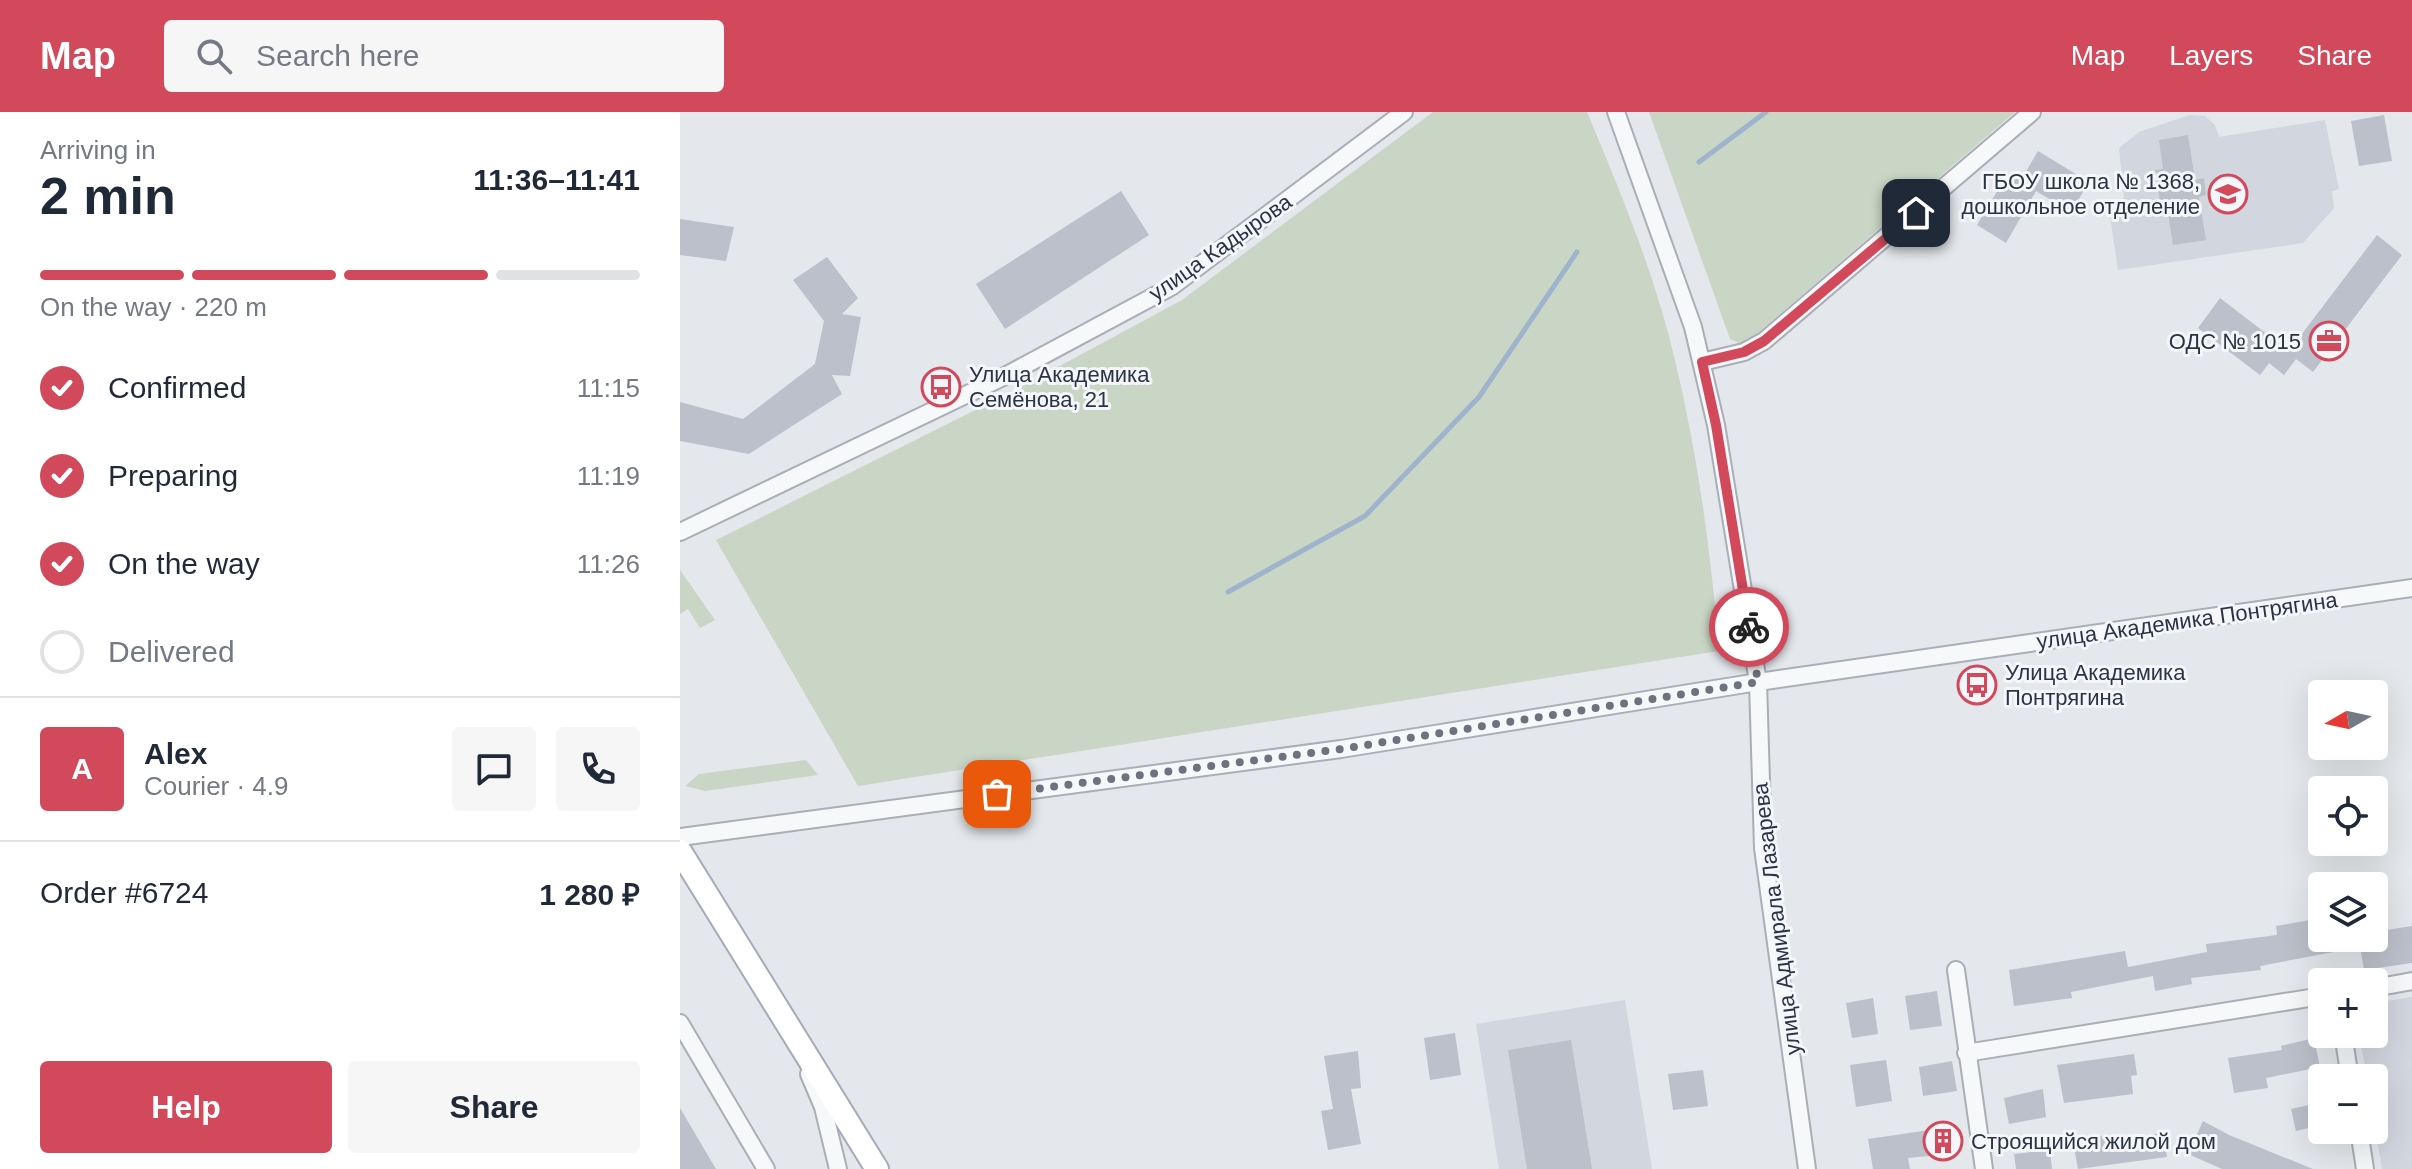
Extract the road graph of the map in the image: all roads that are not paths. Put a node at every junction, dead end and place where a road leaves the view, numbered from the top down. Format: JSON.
{"nodes":[{"id":1,"x":1404,"y":112,"type":"edge"},
{"id":2,"x":1616,"y":112,"type":"edge"},
{"id":3,"x":2032,"y":112,"type":"edge"},
{"id":4,"x":1702,"y":362,"type":"junction"},
{"id":5,"x":680,"y":532,"type":"edge"},
{"id":6,"x":2412,"y":588,"type":"edge"},
{"id":7,"x":1758,"y":682,"type":"junction"},
{"id":8,"x":680,"y":837,"type":"edge"},
{"id":9,"x":680,"y":851,"type":"edge"},
{"id":10,"x":1956,"y":970,"type":"dead end"},
{"id":11,"x":2412,"y":981,"type":"edge"},
{"id":12,"x":2388,"y":985,"type":"edge"},
{"id":13,"x":2308,"y":998,"type":"edge"},
{"id":14,"x":680,"y":1023,"type":"edge"},
{"id":15,"x":790,"y":1029,"type":"junction"},
{"id":16,"x":1966,"y":1053,"type":"junction"},
{"id":17,"x":2361,"y":1144,"type":"edge"},
{"id":18,"x":766,"y":1169,"type":"edge"},
{"id":19,"x":838,"y":1169,"type":"edge"},
{"id":20,"x":877,"y":1169,"type":"edge"},
{"id":21,"x":1807,"y":1169,"type":"edge"},
{"id":22,"x":1984,"y":1169,"type":"edge"},
{"id":23,"x":2365,"y":1169,"type":"edge"}],
"edges":[{"from":1,"to":5,"type":"street","name":"улица Кадырова"},
{"from":2,"to":4,"type":"street","name":"улица Адмирала Лазарева"},
{"from":3,"to":4,"type":"street"},
{"from":4,"to":7,"type":"street","name":"улица Адмирала Лазарева"},
{"from":6,"to":7,"type":"street","name":"улица Академика Понтрягина"},
{"from":7,"to":8,"type":"street","name":"улица Академика Понтрягина"},
{"from":7,"to":21,"type":"street","name":"улица Адмирала Лазарева"},
{"from":9,"to":15,"type":"main road"},
{"from":10,"to":16,"type":"street"},
{"from":11,"to":12,"type":"street"},
{"from":13,"to":16,"type":"street"},
{"from":14,"to":18,"type":"street"},
{"from":15,"to":19,"type":"street"},
{"from":15,"to":20,"type":"main road"},
{"from":16,"to":22,"type":"street"},
{"from":17,"to":23,"type":"street"}]}
